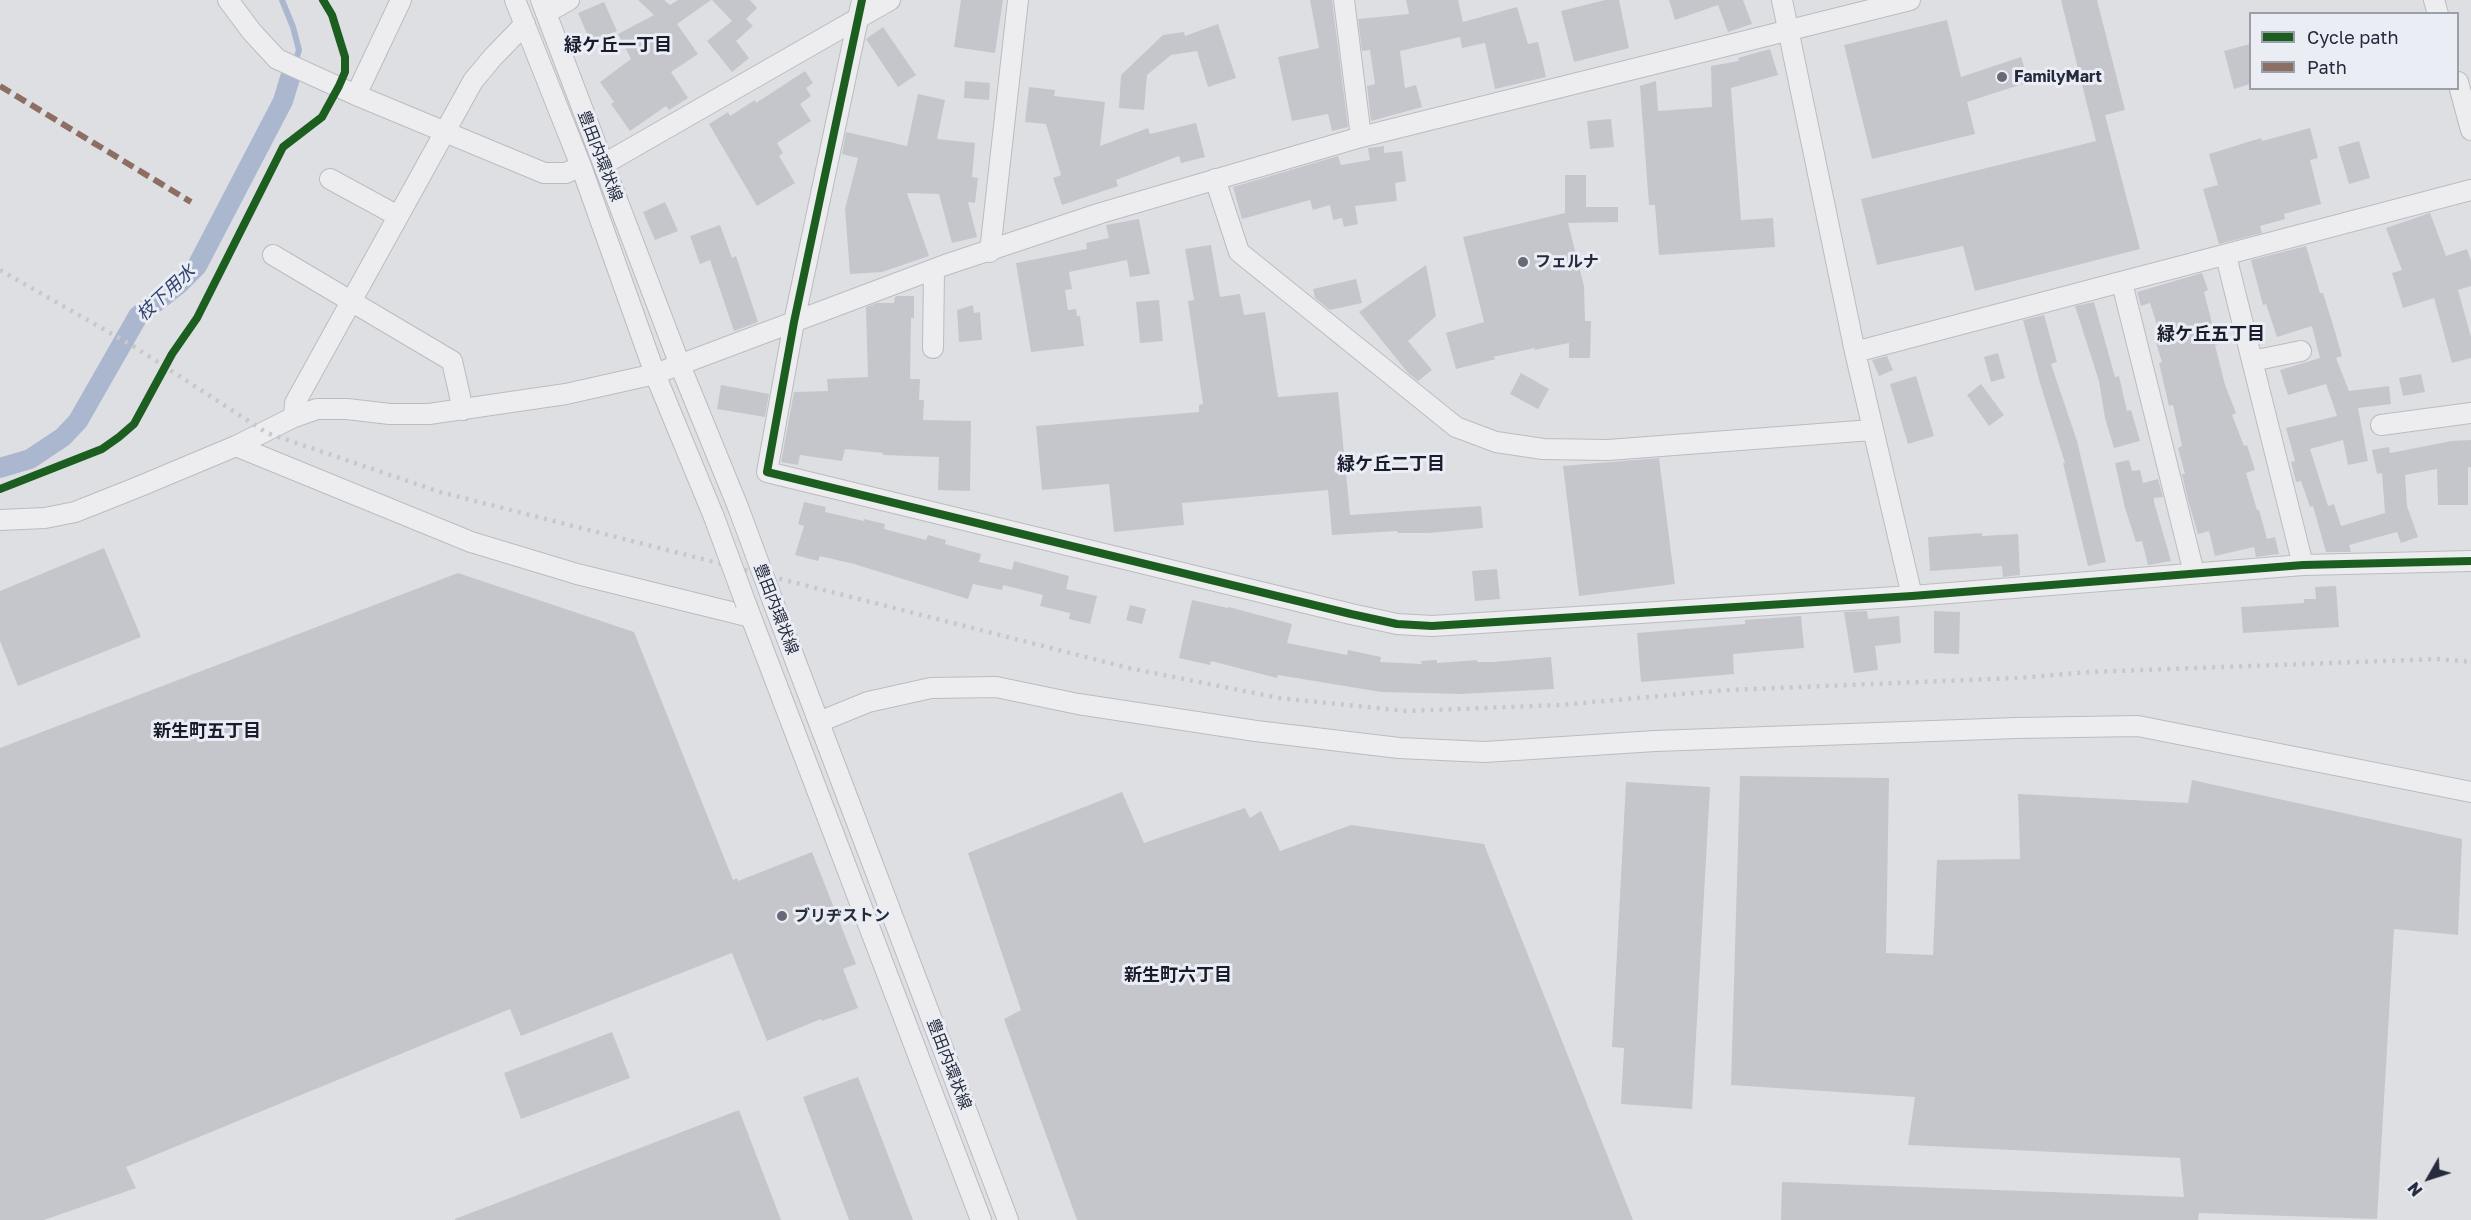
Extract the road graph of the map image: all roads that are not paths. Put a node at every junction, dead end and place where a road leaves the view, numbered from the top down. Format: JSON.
{"nodes":[{"id":1,"x":228,"y":0,"type":"edge"},
{"id":2,"x":401,"y":0,"type":"edge"},
{"id":3,"x":515,"y":0,"type":"edge"},
{"id":4,"x":568,"y":0,"type":"edge"},
{"id":5,"x":890,"y":0,"type":"edge"},
{"id":6,"x":1018,"y":0,"type":"edge"},
{"id":7,"x":1344,"y":0,"type":"edge"},
{"id":8,"x":1782,"y":0,"type":"edge"},
{"id":9,"x":1910,"y":0,"type":"edge"},
{"id":10,"x":543,"y":7,"type":"edge"},
{"id":11,"x":860,"y":9,"type":"edge"},
{"id":12,"x":525,"y":24,"type":"junction"},
{"id":13,"x":1789,"y":32,"type":"junction"},
{"id":14,"x":2459,"y":89,"type":"edge"},
{"id":15,"x":356,"y":95,"type":"junction"},
{"id":16,"x":2471,"y":130,"type":"edge"},
{"id":17,"x":445,"y":132,"type":"junction"},
{"id":18,"x":1361,"y":137,"type":"junction"},
{"id":19,"x":603,"y":164,"type":"junction"},
{"id":20,"x":581,"y":166,"type":"junction"},
{"id":21,"x":330,"y":179,"type":"dead end"},
{"id":22,"x":1215,"y":179,"type":"junction"},
{"id":23,"x":2471,"y":190,"type":"edge"},
{"id":24,"x":398,"y":216,"type":"junction"},
{"id":25,"x":990,"y":252,"type":"junction"},
{"id":26,"x":273,"y":255,"type":"dead end"},
{"id":27,"x":2226,"y":256,"type":"junction"},
{"id":28,"x":934,"y":270,"type":"junction"},
{"id":29,"x":2122,"y":283,"type":"junction"},
{"id":30,"x":351,"y":301,"type":"junction"},
{"id":31,"x":794,"y":322,"type":"junction"},
{"id":32,"x":933,"y":348,"type":"dead end"},
{"id":33,"x":2301,"y":351,"type":"dead end"},
{"id":34,"x":1855,"y":352,"type":"junction"},
{"id":35,"x":2252,"y":361,"type":"junction"},
{"id":36,"x":680,"y":365,"type":"junction"},
{"id":37,"x":655,"y":374,"type":"junction"},
{"id":38,"x":463,"y":410,"type":"junction"},
{"id":39,"x":2471,"y":413,"type":"edge"},
{"id":40,"x":294,"y":417,"type":"junction"},
{"id":41,"x":2381,"y":425,"type":"dead end"},
{"id":42,"x":1872,"y":429,"type":"junction"},
{"id":43,"x":236,"y":446,"type":"junction"},
{"id":44,"x":0,"y":520,"type":"edge"},
{"id":45,"x":2471,"y":561,"type":"edge"},
{"id":46,"x":2303,"y":566,"type":"junction"},
{"id":47,"x":2194,"y":573,"type":"junction"},
{"id":48,"x":1912,"y":596,"type":"junction"},
{"id":49,"x":748,"y":611,"type":"junction"},
{"id":50,"x":819,"y":722,"type":"junction"},
{"id":51,"x":2471,"y":792,"type":"edge"},
{"id":52,"x":981,"y":1220,"type":"edge"},
{"id":53,"x":1008,"y":1220,"type":"edge"}],
"edges":[{"from":1,"to":15,"type":"street"},
{"from":2,"to":15,"type":"street"},
{"from":3,"to":12,"type":"street","name":"豊田内環状線"},
{"from":4,"to":10,"type":"street"},
{"from":5,"to":11,"type":"street"},
{"from":6,"to":25,"type":"street"},
{"from":7,"to":18,"type":"street"},
{"from":8,"to":13,"type":"street"},
{"from":9,"to":13,"type":"street"},
{"from":10,"to":19,"type":"street","name":"豊田内環状線"},
{"from":11,"to":19,"type":"street"},
{"from":11,"to":31,"type":"street"},
{"from":12,"to":17,"type":"street"},
{"from":12,"to":20,"type":"street","name":"豊田内環状線"},
{"from":13,"to":18,"type":"street"},
{"from":13,"to":34,"type":"street"},
{"from":14,"to":16,"type":"street"},
{"from":15,"to":17,"type":"street"},
{"from":17,"to":20,"type":"street"},
{"from":17,"to":24,"type":"street"},
{"from":18,"to":22,"type":"street"},
{"from":19,"to":36,"type":"street","name":"豊田内環状線"},
{"from":20,"to":37,"type":"street","name":"豊田内環状線"},
{"from":21,"to":24,"type":"street"},
{"from":22,"to":25,"type":"street"},
{"from":22,"to":42,"type":"street"},
{"from":23,"to":27,"type":"street"},
{"from":24,"to":30,"type":"street"},
{"from":25,"to":28,"type":"street"},
{"from":26,"to":30,"type":"street"},
{"from":27,"to":29,"type":"street"},
{"from":27,"to":35,"type":"street"},
{"from":28,"to":31,"type":"street"},
{"from":28,"to":32,"type":"street"},
{"from":29,"to":34,"type":"street"},
{"from":29,"to":47,"type":"street"},
{"from":30,"to":38,"type":"street"},
{"from":30,"to":40,"type":"street"},
{"from":31,"to":36,"type":"street"},
{"from":31,"to":48,"type":"street"},
{"from":33,"to":35,"type":"street"},
{"from":34,"to":42,"type":"street"},
{"from":35,"to":46,"type":"street"},
{"from":36,"to":37,"type":"street"},
{"from":36,"to":50,"type":"street","name":"豊田内環状線","bridge":true},
{"from":37,"to":38,"type":"street"},
{"from":37,"to":49,"type":"street","name":"豊田内環状線","bridge":true},
{"from":38,"to":40,"type":"street"},
{"from":39,"to":41,"type":"street"},
{"from":40,"to":43,"type":"street"},
{"from":42,"to":48,"type":"street"},
{"from":43,"to":44,"type":"street"},
{"from":43,"to":49,"type":"street"},
{"from":45,"to":46,"type":"street"},
{"from":46,"to":47,"type":"street"},
{"from":47,"to":48,"type":"street"},
{"from":49,"to":52,"type":"street","name":"豊田内環状線"},
{"from":50,"to":51,"type":"street"},
{"from":50,"to":53,"type":"street","name":"豊田内環状線"}]}
